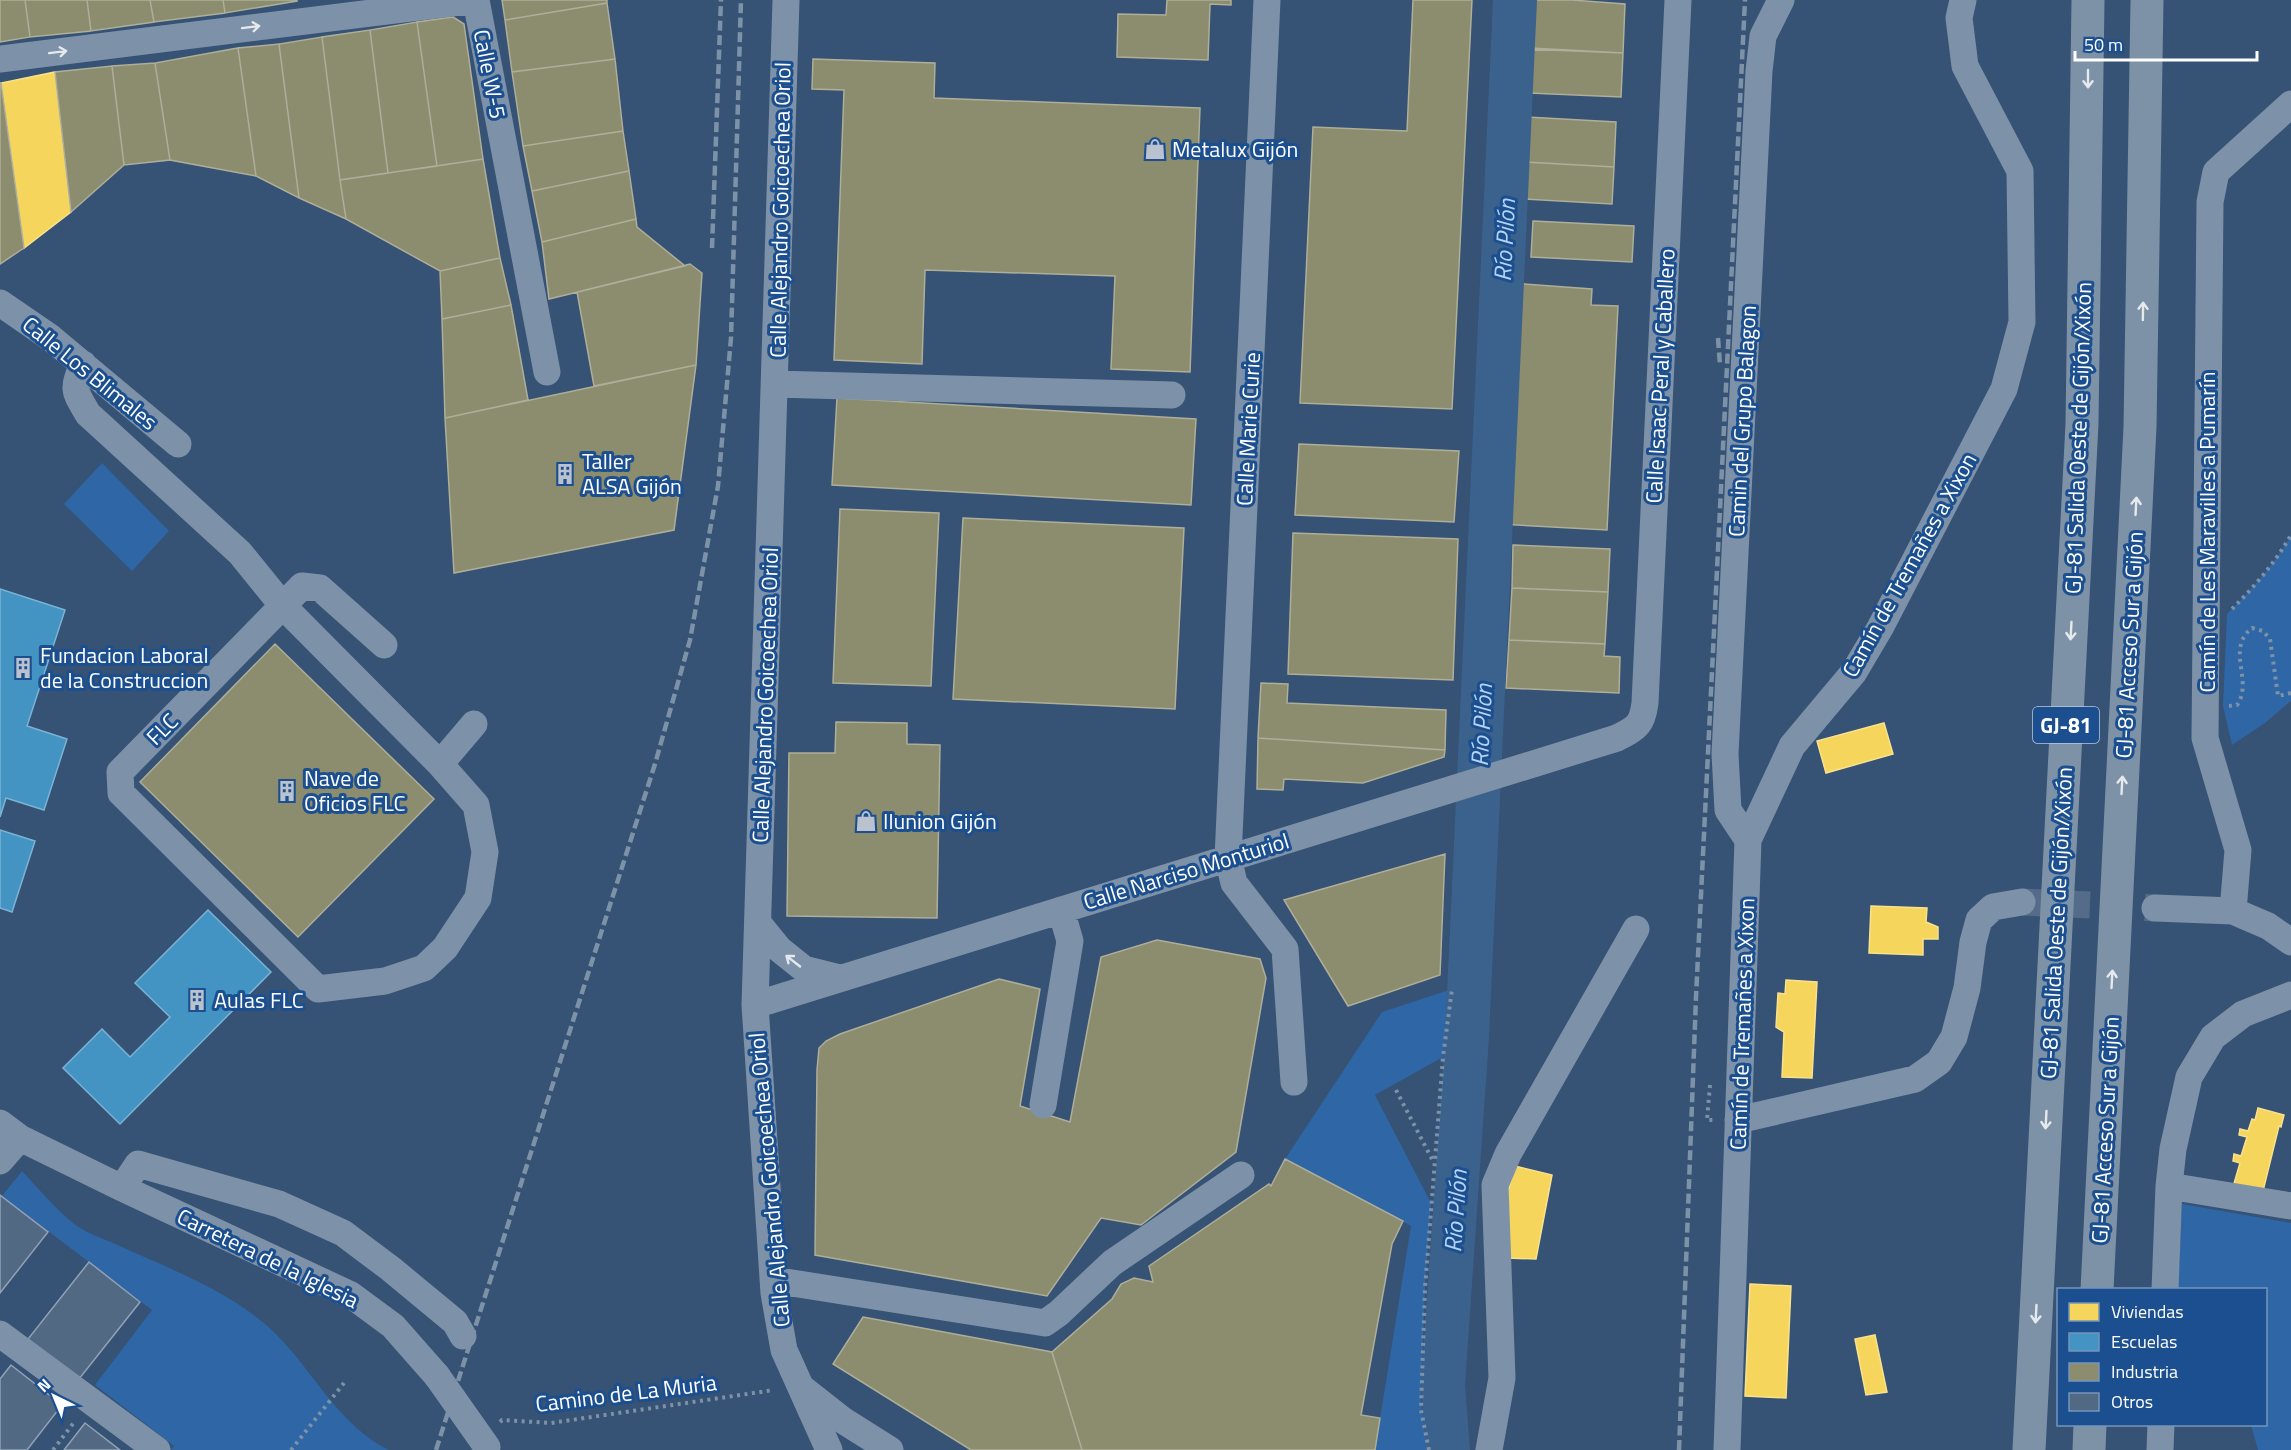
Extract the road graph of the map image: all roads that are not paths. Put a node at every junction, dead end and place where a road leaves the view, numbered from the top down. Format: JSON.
{"nodes":[{"id":1,"x":786,"y":0,"type":"edge"},
{"id":2,"x":1267,"y":0,"type":"edge"},
{"id":3,"x":1678,"y":0,"type":"edge"},
{"id":4,"x":1780,"y":0,"type":"edge"},
{"id":5,"x":1963,"y":0,"type":"edge"},
{"id":6,"x":2088,"y":0,"type":"edge"},
{"id":7,"x":2147,"y":0,"type":"edge"},
{"id":8,"x":428,"y":2,"type":"edge"},
{"id":9,"x":0,"y":59,"type":"edge"},
{"id":10,"x":2291,"y":104,"type":"edge"},
{"id":11,"x":0,"y":303,"type":"edge"},
{"id":12,"x":83,"y":364,"type":"junction"},
{"id":13,"x":547,"y":372,"type":"dead end"},
{"id":14,"x":776,"y":384,"type":"junction"},
{"id":15,"x":1172,"y":395,"type":"dead end"},
{"id":16,"x":178,"y":444,"type":"dead end"},
{"id":17,"x":283,"y":606,"type":"junction"},
{"id":18,"x":384,"y":645,"type":"dead end"},
{"id":19,"x":474,"y":724,"type":"dead end"},
{"id":20,"x":1617,"y":738,"type":"joint"},
{"id":21,"x":440,"y":764,"type":"junction"},
{"id":22,"x":1748,"y":840,"type":"junction"},
{"id":23,"x":1228,"y":858,"type":"junction"},
{"id":24,"x":2022,"y":902,"type":"tunnel mouth"},
{"id":25,"x":2155,"y":908,"type":"tunnel mouth"},
{"id":26,"x":1061,"y":910,"type":"junction"},
{"id":27,"x":2233,"y":911,"type":"junction"},
{"id":28,"x":758,"y":923,"type":"junction"},
{"id":29,"x":1636,"y":929,"type":"dead end"},
{"id":30,"x":2291,"y":942,"type":"edge"},
{"id":31,"x":841,"y":978,"type":"junction"},
{"id":32,"x":2291,"y":995,"type":"edge"},
{"id":33,"x":755,"y":1005,"type":"junction"},
{"id":34,"x":1294,"y":1082,"type":"dead end"},
{"id":35,"x":1043,"y":1105,"type":"dead end"},
{"id":36,"x":1738,"y":1120,"type":"junction"},
{"id":37,"x":10,"y":1131,"type":"edge"},
{"id":38,"x":0,"y":1161,"type":"edge"},
{"id":39,"x":1241,"y":1175,"type":"dead end"},
{"id":40,"x":2169,"y":1186,"type":"junction"},
{"id":41,"x":122,"y":1188,"type":"junction"},
{"id":42,"x":2291,"y":1206,"type":"edge"},
{"id":43,"x":773,"y":1280,"type":"junction"},
{"id":44,"x":2097,"y":1288,"type":"edge"},
{"id":45,"x":2165,"y":1288,"type":"edge"},
{"id":46,"x":0,"y":1334,"type":"edge"},
{"id":47,"x":463,"y":1336,"type":"dead end"},
{"id":48,"x":800,"y":1386,"type":"junction"},
{"id":49,"x":844,"y":1420,"type":"junction"},
{"id":50,"x":2090,"y":1426,"type":"edge"},
{"id":51,"x":2161,"y":1426,"type":"edge"},
{"id":52,"x":490,"y":1442,"type":"edge"},
{"id":53,"x":157,"y":1450,"type":"edge"},
{"id":54,"x":829,"y":1450,"type":"edge"},
{"id":55,"x":862,"y":1450,"type":"edge"},
{"id":56,"x":890,"y":1450,"type":"edge"},
{"id":57,"x":1489,"y":1450,"type":"edge"},
{"id":58,"x":1727,"y":1450,"type":"edge"},
{"id":59,"x":2030,"y":1450,"type":"edge"},
{"id":60,"x":2089,"y":1450,"type":"edge"},
{"id":61,"x":2160,"y":1450,"type":"edge"}],
"edges":[{"from":1,"to":14,"type":"street","name":"Calle Alejandro Goicoechea Oriol"},
{"from":2,"to":23,"type":"street","name":"Calle Marie Curie"},
{"from":3,"to":20,"type":"street","name":"Calle Isaac Peral y Caballero"},
{"from":4,"to":22,"type":"street","name":"Camin del Grupo Balagon"},
{"from":5,"to":22,"type":"street","name":"Camín de Tremañes a Xixon"},
{"from":6,"to":59,"type":"highway","name":"GJ-81 Salida Oeste de Gijón/Xixón","number":"GJ-81","one_way":true},
{"from":44,"to":7,"type":"highway","name":"GJ-81 Acceso Sur a Gijón","number":"GJ-81","one_way":true},
{"from":9,"to":8,"type":"street","name":"Calle W-5","one_way":true},
{"from":8,"to":13,"type":"street","name":"Calle W-5"},
{"from":10,"to":27,"type":"street","name":"Camín de Les Maravilles a Pumarín"},
{"from":11,"to":12,"type":"street","name":"Calle Los Blimales"},
{"from":12,"to":16,"type":"street","name":"Calle Los Blimales"},
{"from":12,"to":17,"type":"street"},
{"from":14,"to":15,"type":"street"},
{"from":14,"to":28,"type":"street","name":"Calle Alejandro Goicoechea Oriol"},
{"from":17,"to":18,"type":"street","name":"FLC"},
{"from":17,"to":21,"type":"street"},
{"from":17,"to":21,"type":"street","name":"FLC"},
{"from":19,"to":21,"type":"street"},
{"from":20,"to":23,"type":"street","name":"Calle Narciso Monturiol"},
{"from":22,"to":36,"type":"street","name":"Camín de Tremañes a Xixon"},
{"from":23,"to":26,"type":"street","name":"Calle Narciso Monturiol"},
{"from":23,"to":34,"type":"street","name":"Calle Marie Curie"},
{"from":24,"to":36,"type":"street"},
{"from":25,"to":27,"type":"street"},
{"from":26,"to":31,"type":"street","name":"Calle Narciso Monturiol"},
{"from":26,"to":35,"type":"street"},
{"from":27,"to":30,"type":"street"},
{"from":31,"to":28,"type":"street","one_way":true},
{"from":28,"to":33,"type":"street","name":"Calle Alejandro Goicoechea Oriol"},
{"from":29,"to":57,"type":"street"},
{"from":31,"to":33,"type":"street","name":"Calle Narciso Monturiol"},
{"from":32,"to":40,"type":"street"},
{"from":33,"to":43,"type":"street","name":"Calle Alejandro Goicoechea Oriol"},
{"from":36,"to":58,"type":"street","name":"Camín de Tremañes a Xixon"},
{"from":37,"to":38,"type":"street"},
{"from":37,"to":41,"type":"street","name":"Carretera de la Iglesia"},
{"from":39,"to":43,"type":"street"},
{"from":40,"to":42,"type":"street"},
{"from":40,"to":45,"type":"street"},
{"from":41,"to":47,"type":"street"},
{"from":41,"to":52,"type":"street","name":"Carretera de la Iglesia","bridge":true},
{"from":43,"to":48,"type":"street","name":"Calle Alejandro Goicoechea Oriol"},
{"from":46,"to":53,"type":"street"},
{"from":48,"to":49,"type":"street","name":"Calle Alejandro Goicoechea Oriol"},
{"from":48,"to":54,"type":"street","name":"Calle Alejandro Goicoechea Oriol"},
{"from":49,"to":55,"type":"street","name":"Calle Alejandro Goicoechea Oriol"},
{"from":49,"to":56,"type":"street","name":"Calle Alejandro Goicoechea Oriol"},
{"from":50,"to":60,"type":"highway"},
{"from":51,"to":61,"type":"street"}]}
